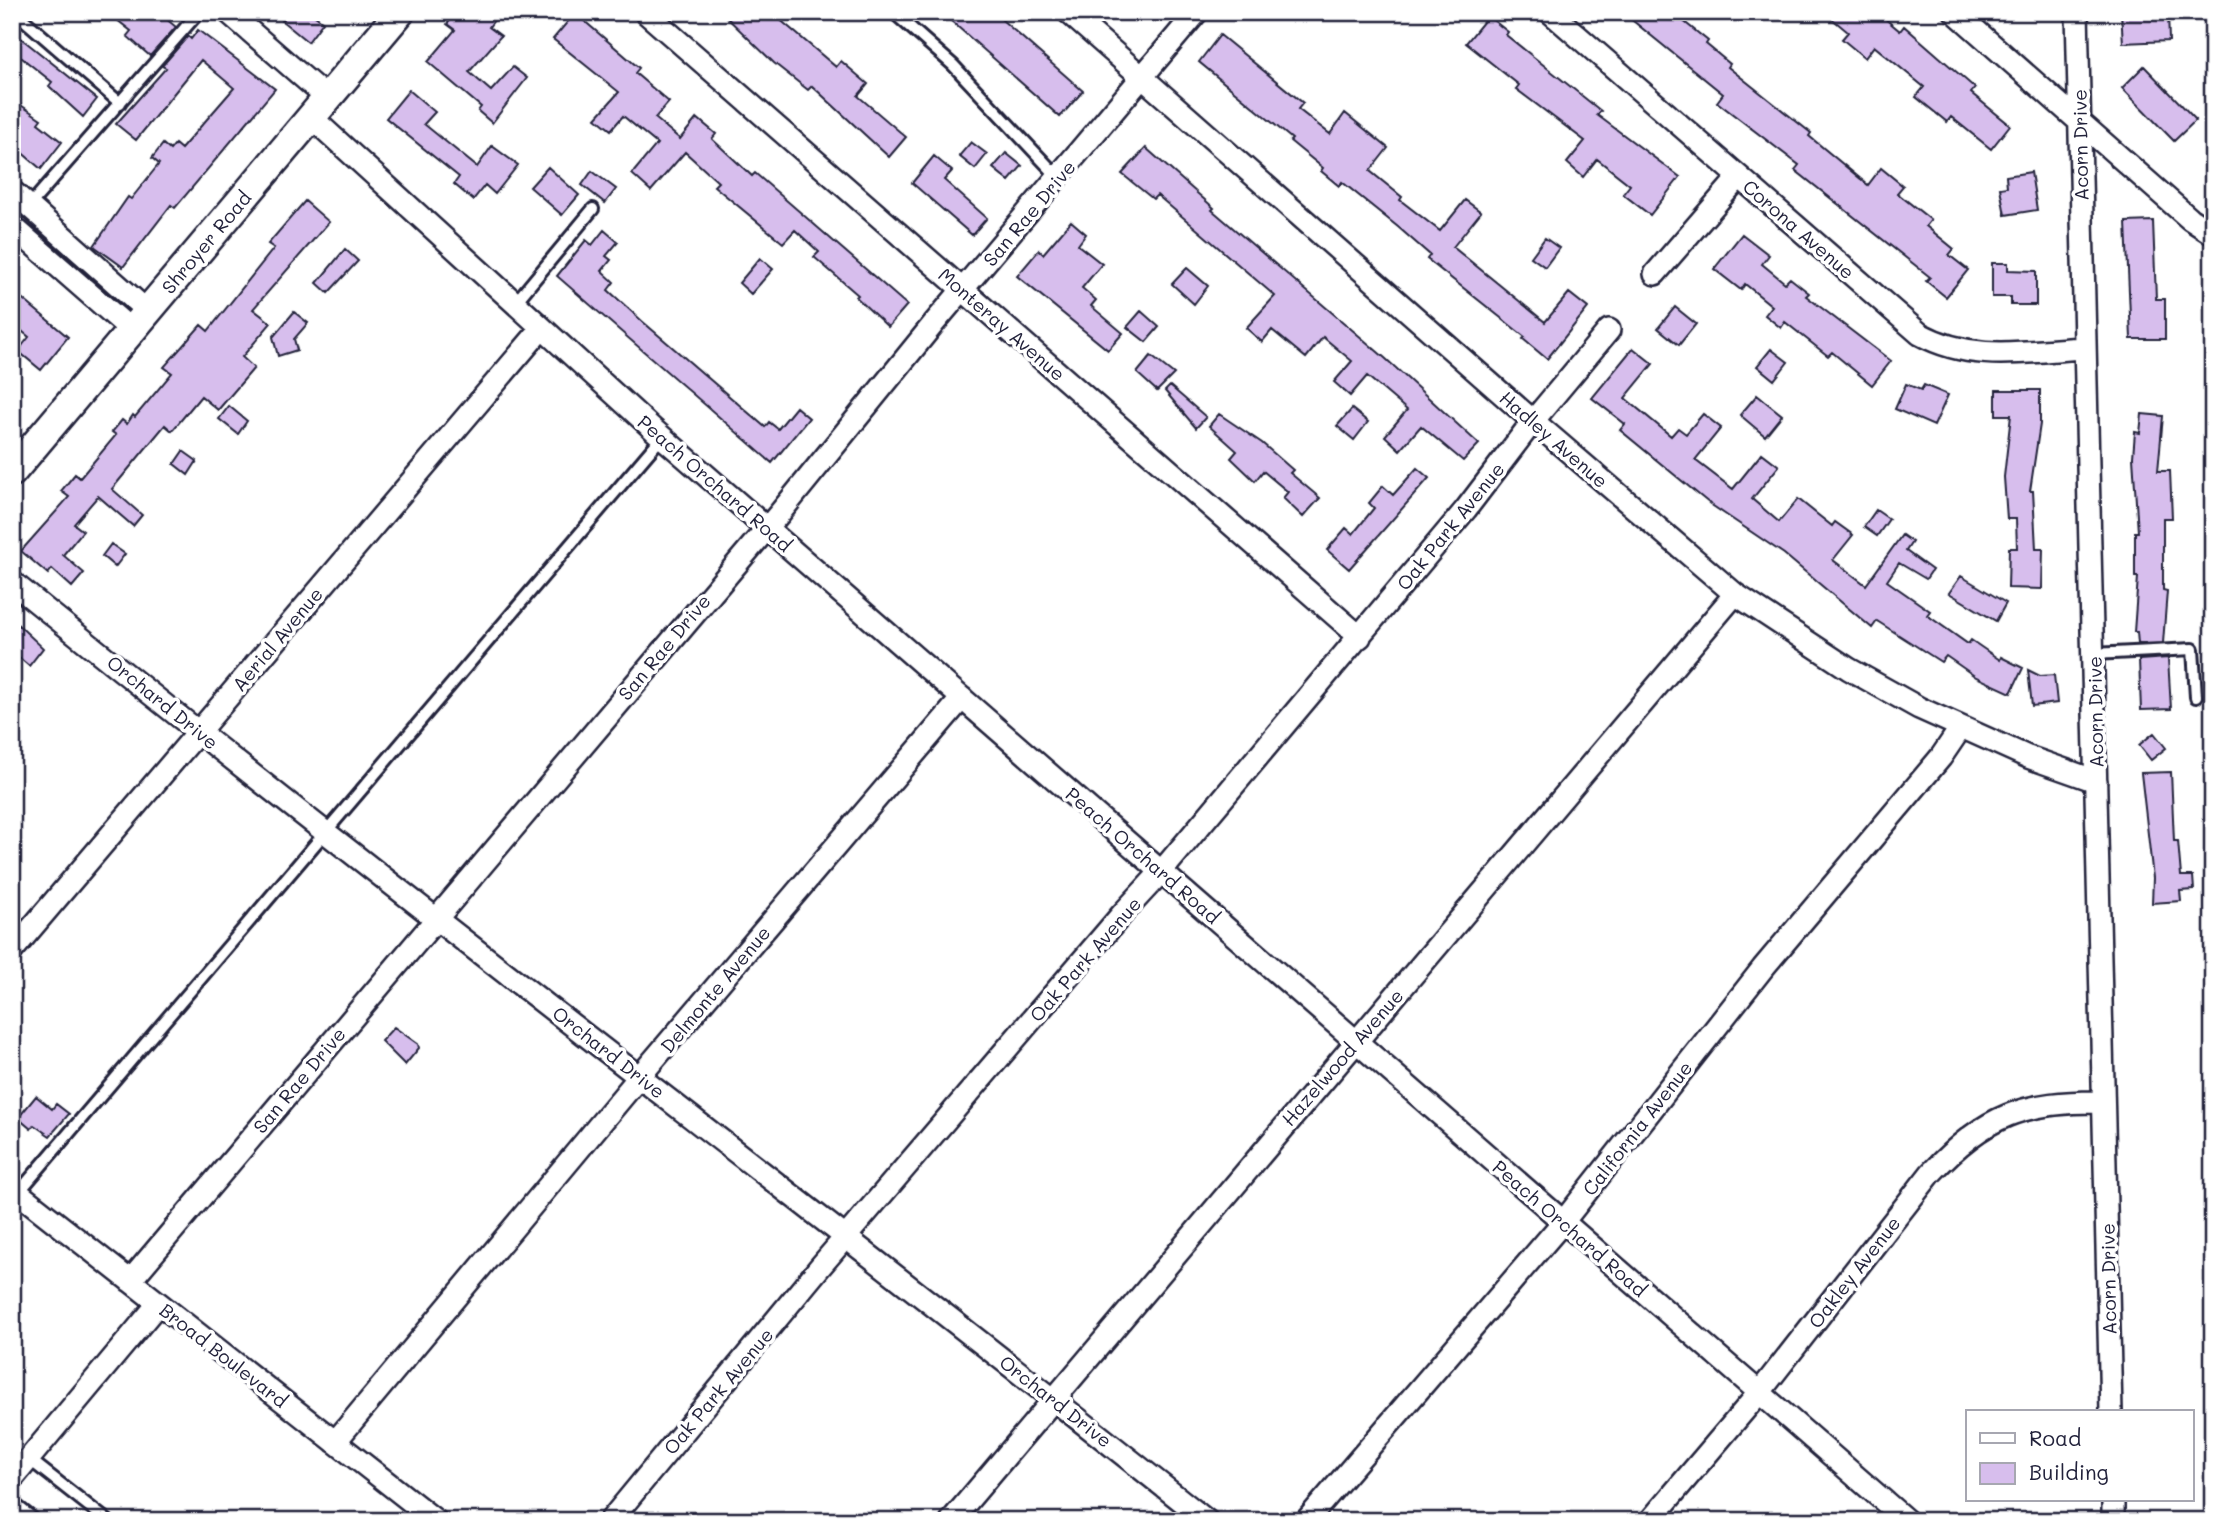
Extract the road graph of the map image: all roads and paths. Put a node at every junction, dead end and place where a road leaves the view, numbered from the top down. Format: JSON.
{"nodes":[{"id":1,"x":15,"y":12,"type":"edge"},
{"id":2,"x":199,"y":12,"type":"edge"},
{"id":3,"x":228,"y":12,"type":"edge"},
{"id":4,"x":400,"y":12,"type":"edge"},
{"id":5,"x":645,"y":12,"type":"edge"},
{"id":6,"x":893,"y":12,"type":"edge"},
{"id":7,"x":1068,"y":12,"type":"edge"},
{"id":8,"x":1197,"y":12,"type":"edge"},
{"id":9,"x":1550,"y":12,"type":"edge"},
{"id":10,"x":1955,"y":12,"type":"edge"},
{"id":11,"x":2077,"y":12,"type":"edge"},
{"id":12,"x":1143,"y":78,"type":"junction"},
{"id":13,"x":120,"y":103,"type":"junction"},
{"id":14,"x":319,"y":108,"type":"junction"},
{"id":15,"x":2079,"y":121,"type":"junction"},
{"id":16,"x":1739,"y":177,"type":"junction"},
{"id":17,"x":1059,"y":178,"type":"junction"},
{"id":18,"x":12,"y":191,"type":"edge"},
{"id":19,"x":29,"y":206,"type":"junction"},
{"id":20,"x":593,"y":209,"type":"dead end"},
{"id":21,"x":12,"y":226,"type":"edge"},
{"id":22,"x":2213,"y":234,"type":"edge"},
{"id":23,"x":1655,"y":274,"type":"dead end"},
{"id":24,"x":964,"y":290,"type":"junction"},
{"id":25,"x":515,"y":303,"type":"junction"},
{"id":26,"x":139,"y":321,"type":"junction"},
{"id":27,"x":542,"y":328,"type":"junction"},
{"id":28,"x":1609,"y":330,"type":"dead end"},
{"id":29,"x":2085,"y":348,"type":"junction"},
{"id":30,"x":1533,"y":421,"type":"junction"},
{"id":31,"x":662,"y":437,"type":"junction"},
{"id":32,"x":12,"y":472,"type":"edge"},
{"id":33,"x":765,"y":527,"type":"junction"},
{"id":34,"x":12,"y":582,"type":"edge"},
{"id":35,"x":1735,"y":594,"type":"junction"},
{"id":36,"x":1360,"y":637,"type":"junction"},
{"id":37,"x":2093,"y":654,"type":"junction"},
{"id":38,"x":2196,"y":697,"type":"dead end"},
{"id":39,"x":962,"y":698,"type":"junction"},
{"id":40,"x":1960,"y":729,"type":"junction"},
{"id":41,"x":198,"y":731,"type":"junction"},
{"id":42,"x":2096,"y":780,"type":"junction"},
{"id":43,"x":325,"y":831,"type":"junction"},
{"id":44,"x":1161,"y":872,"type":"junction"},
{"id":45,"x":434,"y":919,"type":"junction"},
{"id":46,"x":12,"y":951,"type":"edge"},
{"id":47,"x":1356,"y":1040,"type":"junction"},
{"id":48,"x":640,"y":1076,"type":"junction"},
{"id":49,"x":2103,"y":1101,"type":"junction"},
{"id":50,"x":15,"y":1191,"type":"edge"},
{"id":51,"x":1563,"y":1222,"type":"junction"},
{"id":52,"x":845,"y":1239,"type":"junction"},
{"id":53,"x":130,"y":1281,"type":"junction"},
{"id":54,"x":158,"y":1304,"type":"junction"},
{"id":55,"x":1759,"y":1393,"type":"junction"},
{"id":56,"x":1054,"y":1399,"type":"junction"},
{"id":57,"x":2111,"y":1410,"type":"edge"},
{"id":58,"x":335,"y":1442,"type":"junction"},
{"id":59,"x":29,"y":1459,"type":"junction"},
{"id":60,"x":12,"y":1479,"type":"edge"},
{"id":61,"x":12,"y":1502,"type":"edge"},
{"id":62,"x":2113,"y":1502,"type":"edge"},
{"id":63,"x":36,"y":1521,"type":"edge"},
{"id":64,"x":108,"y":1521,"type":"edge"},
{"id":65,"x":436,"y":1521,"type":"edge"},
{"id":66,"x":610,"y":1521,"type":"edge"},
{"id":67,"x":951,"y":1521,"type":"edge"},
{"id":68,"x":1207,"y":1521,"type":"edge"},
{"id":69,"x":1306,"y":1521,"type":"edge"},
{"id":70,"x":1650,"y":1521,"type":"edge"},
{"id":71,"x":1907,"y":1521,"type":"edge"},
{"id":72,"x":2113,"y":1521,"type":"edge"}],
"edges":[{"from":1,"to":13,"type":"lane"},
{"from":2,"to":13,"type":"lane"},
{"from":3,"to":14,"type":"street","name":"Peach Orchard Road"},
{"from":4,"to":14,"type":"main road","name":"Shroyer Road"},
{"from":5,"to":24,"type":"street","name":"Monteray Avenue"},
{"from":6,"to":17,"type":"lane"},
{"from":7,"to":12,"type":"street","name":"Hadley Avenue"},
{"from":8,"to":12,"type":"street","name":"San Rae Drive"},
{"from":9,"to":16,"type":"street","name":"Corona Avenue"},
{"from":10,"to":15,"type":"street"},
{"from":11,"to":15,"type":"street","name":"Acorn Drive"},
{"from":12,"to":17,"type":"street","name":"San Rae Drive"},
{"from":12,"to":30,"type":"street","name":"Hadley Avenue"},
{"from":13,"to":19,"type":"lane"},
{"from":14,"to":25,"type":"street","name":"Peach Orchard Road"},
{"from":14,"to":26,"type":"main road","name":"Shroyer Road"},
{"from":15,"to":22,"type":"street"},
{"from":15,"to":29,"type":"street","name":"Acorn Drive"},
{"from":16,"to":23,"type":"street"},
{"from":16,"to":29,"type":"street","name":"Corona Avenue"},
{"from":17,"to":24,"type":"street","name":"San Rae Drive"},
{"from":18,"to":19,"type":"street"},
{"from":19,"to":26,"type":"street"},
{"from":20,"to":25,"type":"lane"},
{"from":21,"to":26,"type":"street"},
{"from":24,"to":33,"type":"street","name":"San Rae Drive"},
{"from":24,"to":36,"type":"street","name":"Monteray Avenue"},
{"from":25,"to":27,"type":"street","name":"Peach Orchard Road"},
{"from":26,"to":32,"type":"main road","name":"Shroyer Road"},
{"from":27,"to":31,"type":"street","name":"Peach Orchard Road"},
{"from":27,"to":41,"type":"street","name":"Aerial Avenue"},
{"from":28,"to":30,"type":"street","name":"Oak Park Avenue"},
{"from":29,"to":37,"type":"street","name":"Acorn Drive"},
{"from":30,"to":35,"type":"street","name":"Hadley Avenue"},
{"from":30,"to":36,"type":"street","name":"Oak Park Avenue"},
{"from":31,"to":33,"type":"street","name":"Peach Orchard Road"},
{"from":31,"to":43,"type":"lane"},
{"from":33,"to":39,"type":"street","name":"Peach Orchard Road"},
{"from":33,"to":45,"type":"street","name":"San Rae Drive"},
{"from":34,"to":41,"type":"street","name":"Orchard Drive"},
{"from":35,"to":40,"type":"street","name":"Hadley Avenue"},
{"from":35,"to":47,"type":"street","name":"Hazelwood Avenue"},
{"from":36,"to":44,"type":"street","name":"Oak Park Avenue"},
{"from":37,"to":38,"type":"lane"},
{"from":37,"to":42,"type":"street","name":"Acorn Drive"},
{"from":39,"to":44,"type":"street","name":"Peach Orchard Road"},
{"from":39,"to":48,"type":"street","name":"Delmonte Avenue"},
{"from":40,"to":42,"type":"street","name":"Hadley Avenue"},
{"from":40,"to":51,"type":"street","name":"California Avenue"},
{"from":41,"to":43,"type":"street","name":"Orchard Drive"},
{"from":41,"to":46,"type":"street","name":"Aerial Avenue"},
{"from":42,"to":49,"type":"street","name":"Acorn Drive"},
{"from":43,"to":45,"type":"street","name":"Orchard Drive"},
{"from":43,"to":50,"type":"lane"},
{"from":44,"to":47,"type":"street","name":"Peach Orchard Road"},
{"from":44,"to":52,"type":"street","name":"Oak Park Avenue"},
{"from":45,"to":48,"type":"street","name":"Orchard Drive"},
{"from":45,"to":53,"type":"street","name":"San Rae Drive"},
{"from":47,"to":51,"type":"street","name":"Peach Orchard Road"},
{"from":47,"to":56,"type":"street","name":"Hazelwood Avenue"},
{"from":48,"to":52,"type":"street","name":"Orchard Drive"},
{"from":48,"to":58,"type":"street","name":"Delmonte Avenue"},
{"from":49,"to":55,"type":"street","name":"Oakley Avenue"},
{"from":49,"to":57,"type":"street","name":"Acorn Drive"},
{"from":50,"to":53,"type":"street","name":"Broad Boulevard"},
{"from":51,"to":55,"type":"street","name":"Peach Orchard Road"},
{"from":51,"to":69,"type":"street","name":"California Avenue"},
{"from":52,"to":56,"type":"street","name":"Orchard Drive"},
{"from":52,"to":66,"type":"street","name":"Oak Park Avenue"},
{"from":53,"to":54,"type":"street","name":"Broad Boulevard"},
{"from":54,"to":58,"type":"street","name":"Broad Boulevard"},
{"from":54,"to":59,"type":"street"},
{"from":55,"to":70,"type":"street","name":"Oakley Avenue"},
{"from":55,"to":71,"type":"street","name":"Peach Orchard Road"},
{"from":56,"to":67,"type":"street","name":"Hazelwood Avenue"},
{"from":56,"to":68,"type":"street","name":"Orchard Drive"},
{"from":58,"to":65,"type":"street","name":"Broad Boulevard"},
{"from":59,"to":60,"type":"street"},
{"from":59,"to":64,"type":"lane"},
{"from":61,"to":63,"type":"lane"},
{"from":62,"to":72,"type":"street"}]}
